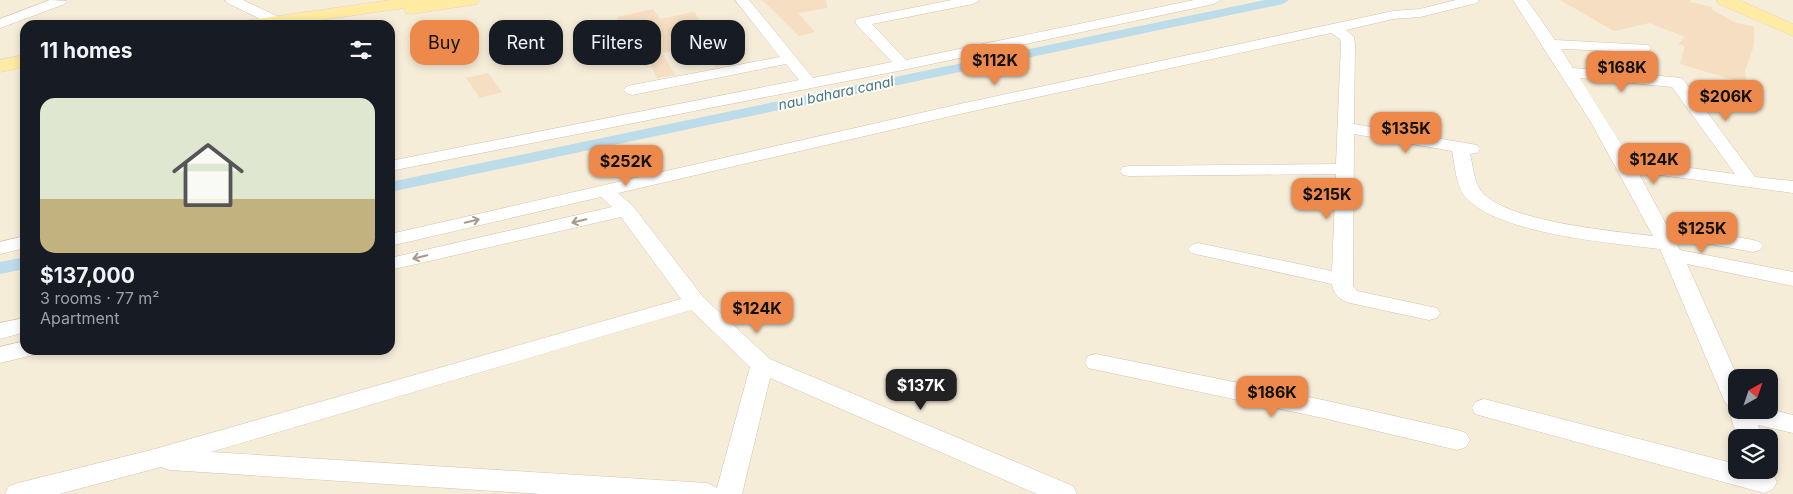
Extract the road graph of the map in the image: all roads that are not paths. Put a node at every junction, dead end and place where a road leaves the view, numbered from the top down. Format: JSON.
{"nodes":[{"id":1,"x":232,"y":0,"type":"edge"},
{"id":2,"x":427,"y":0,"type":"edge"},
{"id":3,"x":471,"y":0,"type":"edge"},
{"id":4,"x":742,"y":0,"type":"edge"},
{"id":5,"x":903,"y":0,"type":"edge"},
{"id":6,"x":974,"y":0,"type":"edge"},
{"id":7,"x":1214,"y":0,"type":"edge"},
{"id":8,"x":1435,"y":0,"type":"edge"},
{"id":9,"x":1472,"y":0,"type":"edge"},
{"id":10,"x":1520,"y":0,"type":"edge"},
{"id":11,"x":1725,"y":0,"type":"edge"},
{"id":12,"x":1737,"y":0,"type":"edge"},
{"id":13,"x":60,"y":1,"type":"edge"},
{"id":14,"x":914,"y":12,"type":"junction"},
{"id":15,"x":1393,"y":15,"type":"junction"},
{"id":16,"x":274,"y":20,"type":"edge"},
{"id":17,"x":283,"y":20,"type":"edge"},
{"id":18,"x":341,"y":20,"type":"edge"},
{"id":19,"x":0,"y":24,"type":"edge"},
{"id":20,"x":1793,"y":25,"type":"edge"},
{"id":21,"x":1334,"y":28,"type":"junction"},
{"id":22,"x":1793,"y":31,"type":"edge"},
{"id":23,"x":1551,"y":44,"type":"junction"},
{"id":24,"x":1644,"y":48,"type":"dead end"},
{"id":25,"x":791,"y":58,"type":"junction"},
{"id":26,"x":20,"y":63,"type":"edge"},
{"id":27,"x":903,"y":65,"type":"junction"},
{"id":28,"x":0,"y":66,"type":"edge"},
{"id":29,"x":20,"y":71,"type":"edge"},
{"id":30,"x":1568,"y":72,"type":"junction"},
{"id":31,"x":0,"y":74,"type":"edge"},
{"id":32,"x":809,"y":83,"type":"junction"},
{"id":33,"x":632,"y":90,"type":"dead end"},
{"id":34,"x":1345,"y":127,"type":"junction"},
{"id":35,"x":395,"y":165,"type":"edge"},
{"id":36,"x":1625,"y":165,"type":"junction"},
{"id":37,"x":1345,"y":169,"type":"junction"},
{"id":38,"x":1128,"y":171,"type":"dead end"},
{"id":39,"x":1749,"y":181,"type":"junction"},
{"id":40,"x":1793,"y":187,"type":"edge"},
{"id":41,"x":604,"y":190,"type":"junction"},
{"id":42,"x":626,"y":210,"type":"junction"},
{"id":43,"x":395,"y":239,"type":"edge"},
{"id":44,"x":1665,"y":242,"type":"junction"},
{"id":45,"x":20,"y":243,"type":"edge"},
{"id":46,"x":1753,"y":246,"type":"dead end"},
{"id":47,"x":0,"y":248,"type":"edge"},
{"id":48,"x":1198,"y":249,"type":"dead end"},
{"id":49,"x":395,"y":263,"type":"edge"},
{"id":50,"x":1793,"y":279,"type":"edge"},
{"id":51,"x":1342,"y":280,"type":"junction"},
{"id":52,"x":695,"y":302,"type":"junction"},
{"id":53,"x":1429,"y":313,"type":"dead end"},
{"id":54,"x":20,"y":326,"type":"edge"},
{"id":55,"x":0,"y":331,"type":"edge"},
{"id":56,"x":20,"y":350,"type":"edge"},
{"id":57,"x":0,"y":355,"type":"edge"},
{"id":58,"x":1096,"y":362,"type":"dead end"},
{"id":59,"x":762,"y":365,"type":"junction"},
{"id":60,"x":1728,"y":381,"type":"edge"},
{"id":61,"x":1484,"y":408,"type":"dead end"},
{"id":62,"x":1777,"y":419,"type":"edge"},
{"id":63,"x":1793,"y":424,"type":"edge"},
{"id":64,"x":1457,"y":440,"type":"dead end"},
{"id":65,"x":155,"y":459,"type":"junction"},
{"id":66,"x":1763,"y":482,"type":"edge"},
{"id":67,"x":18,"y":494,"type":"edge"},
{"id":68,"x":707,"y":494,"type":"edge"},
{"id":69,"x":729,"y":494,"type":"edge"},
{"id":70,"x":1064,"y":494,"type":"edge"}],
"edges":[{"from":1,"to":16,"type":"street"},
{"from":2,"to":17,"type":"main road"},
{"from":3,"to":18,"type":"main road"},
{"from":4,"to":25,"type":"street"},
{"from":5,"to":14,"type":"street"},
{"from":6,"to":14,"type":"street"},
{"from":7,"to":27,"type":"street"},
{"from":8,"to":15,"type":"street"},
{"from":9,"to":15,"type":"street"},
{"from":10,"to":23,"type":"street"},
{"from":11,"to":22,"type":"main road"},
{"from":12,"to":20,"type":"main road"},
{"from":13,"to":19,"type":"street"},
{"from":14,"to":27,"type":"street"},
{"from":15,"to":21,"type":"street"},
{"from":21,"to":34,"type":"street"},
{"from":21,"to":41,"type":"street"},
{"from":23,"to":24,"type":"street"},
{"from":23,"to":30,"type":"street"},
{"from":25,"to":32,"type":"street"},
{"from":25,"to":33,"type":"street"},
{"from":26,"to":28,"type":"main road"},
{"from":27,"to":32,"type":"street"},
{"from":29,"to":31,"type":"main road"},
{"from":30,"to":36,"type":"street"},
{"from":30,"to":39,"type":"street"},
{"from":32,"to":35,"type":"street"},
{"from":34,"to":37,"type":"street"},
{"from":34,"to":44,"type":"street"},
{"from":36,"to":39,"type":"street"},
{"from":36,"to":44,"type":"street"},
{"from":37,"to":38,"type":"street"},
{"from":37,"to":51,"type":"street"},
{"from":39,"to":40,"type":"street"},
{"from":41,"to":42,"type":"street"},
{"from":43,"to":41,"type":"street","one_way":true},
{"from":42,"to":49,"type":"street","one_way":true},
{"from":42,"to":52,"type":"street"},
{"from":44,"to":46,"type":"street"},
{"from":44,"to":50,"type":"street"},
{"from":44,"to":60,"type":"street"},
{"from":45,"to":47,"type":"street"},
{"from":48,"to":51,"type":"street"},
{"from":51,"to":53,"type":"street"},
{"from":52,"to":59,"type":"street"},
{"from":52,"to":65,"type":"street"},
{"from":54,"to":55,"type":"street"},
{"from":56,"to":57,"type":"street"},
{"from":58,"to":64,"type":"street"},
{"from":59,"to":69,"type":"street"},
{"from":59,"to":70,"type":"street"},
{"from":61,"to":66,"type":"street"},
{"from":62,"to":63,"type":"street"},
{"from":65,"to":67,"type":"street"},
{"from":65,"to":68,"type":"street"}]}
